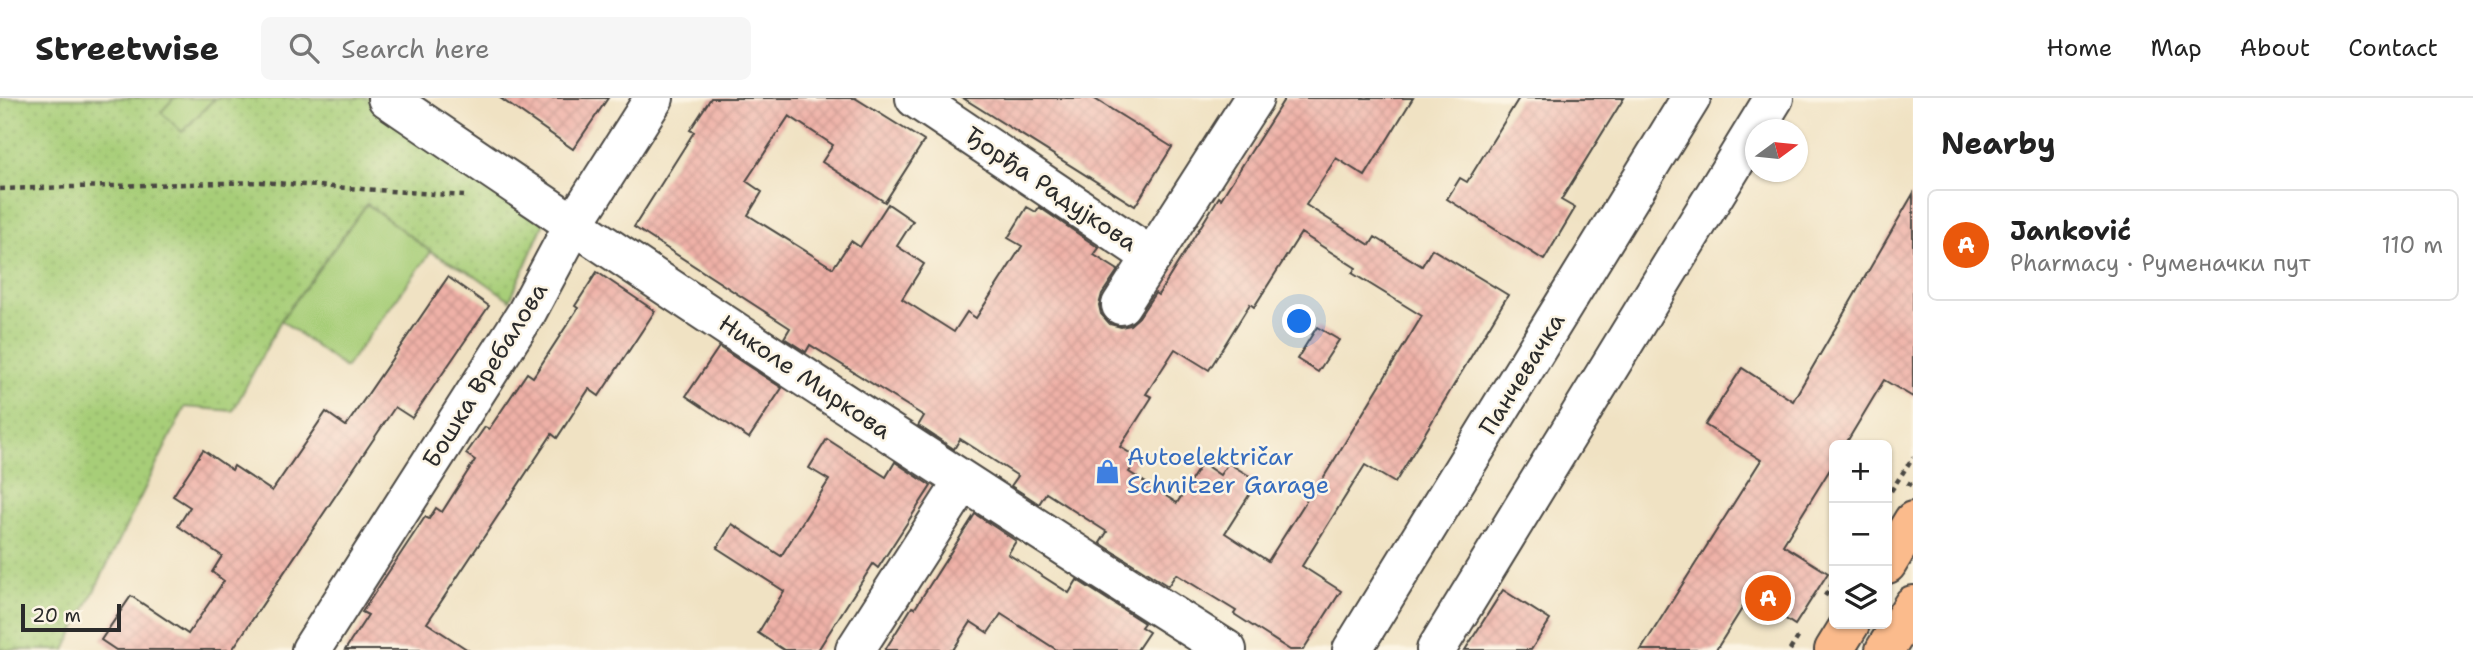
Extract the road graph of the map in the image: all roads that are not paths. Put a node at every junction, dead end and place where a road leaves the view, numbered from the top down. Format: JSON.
{"nodes":[{"id":1,"x":387,"y":98,"type":"edge"},
{"id":2,"x":654,"y":98,"type":"edge"},
{"id":3,"x":915,"y":98,"type":"edge"},
{"id":4,"x":1254,"y":98,"type":"edge"},
{"id":5,"x":1691,"y":98,"type":"edge"},
{"id":6,"x":1774,"y":98,"type":"edge"},
{"id":7,"x":574,"y":224,"type":"junction"},
{"id":8,"x":1152,"y":257,"type":"junction"},
{"id":9,"x":1121,"y":304,"type":"dead end"},
{"id":10,"x":963,"y":482,"type":"junction"},
{"id":11,"x":1913,"y":521,"type":"edge"},
{"id":12,"x":1892,"y":556,"type":"edge"},
{"id":13,"x":1913,"y":606,"type":"edge"},
{"id":14,"x":1847,"y":629,"type":"edge"},
{"id":15,"x":311,"y":650,"type":"edge"},
{"id":16,"x":855,"y":650,"type":"edge"},
{"id":17,"x":1227,"y":650,"type":"edge"},
{"id":18,"x":1352,"y":650,"type":"edge"},
{"id":19,"x":1436,"y":650,"type":"edge"},
{"id":20,"x":1833,"y":650,"type":"edge"},
{"id":21,"x":1885,"y":650,"type":"edge"}],
"edges":[{"from":1,"to":7,"type":"street","name":"Николе Миркова"},
{"from":2,"to":7,"type":"street","name":"Бошка Вребалова"},
{"from":3,"to":8,"type":"street","name":"Ђорђа Радујкова"},
{"from":4,"to":8,"type":"street"},
{"from":5,"to":18,"type":"street","name":"Панчевачка"},
{"from":6,"to":19,"type":"street"},
{"from":7,"to":10,"type":"street","name":"Николе Миркова"},
{"from":7,"to":15,"type":"street","name":"Бошка Вребалова"},
{"from":8,"to":9,"type":"street"},
{"from":10,"to":16,"type":"street"},
{"from":10,"to":17,"type":"street","name":"Николе Миркова"},
{"from":11,"to":12,"type":"main road"},
{"from":13,"to":21,"type":"main road"},
{"from":14,"to":20,"type":"main road"}]}
